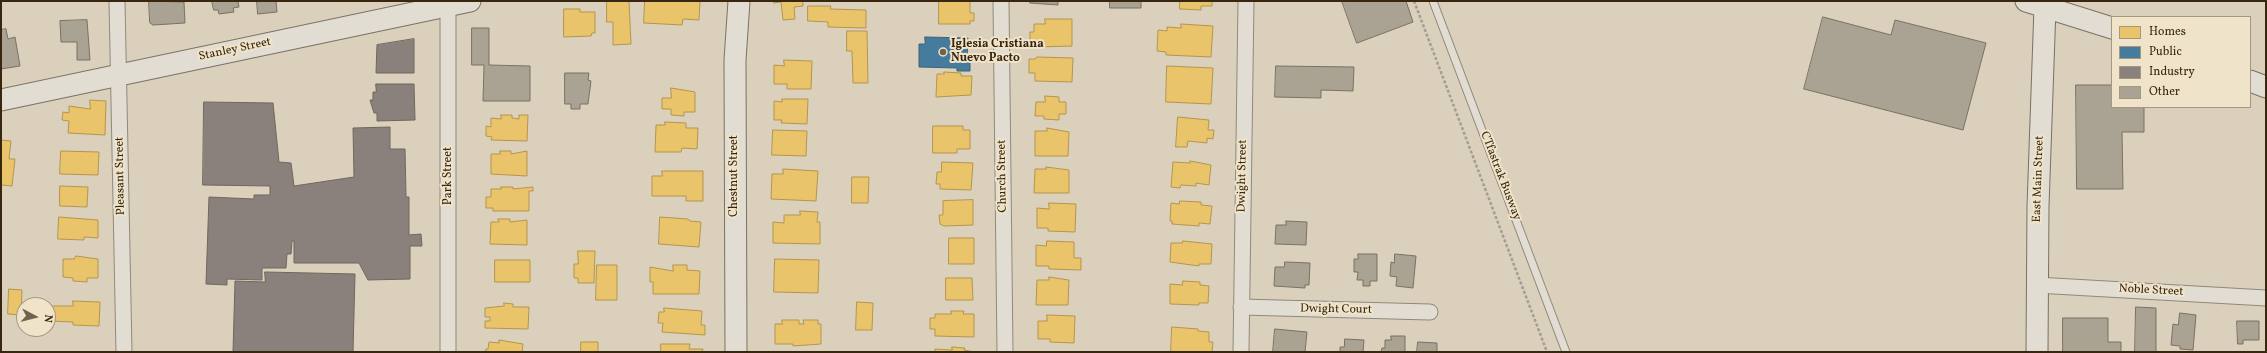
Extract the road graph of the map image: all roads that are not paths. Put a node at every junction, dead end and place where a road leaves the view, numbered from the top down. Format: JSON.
{"nodes":[{"id":1,"x":116,"y":1,"type":"edge"},
{"id":2,"x":470,"y":1,"type":"edge"},
{"id":3,"x":739,"y":1,"type":"edge"},
{"id":4,"x":1001,"y":1,"type":"edge"},
{"id":5,"x":1246,"y":1,"type":"edge"},
{"id":6,"x":1433,"y":1,"type":"edge"},
{"id":7,"x":2040,"y":2,"type":"edge"},
{"id":8,"x":448,"y":3,"type":"edge"},
{"id":9,"x":2111,"y":28,"type":"edge"},
{"id":10,"x":119,"y":75,"type":"junction"},
{"id":11,"x":2251,"y":81,"type":"edge"},
{"id":12,"x":2266,"y":87,"type":"edge"},
{"id":13,"x":1,"y":100,"type":"edge"},
{"id":14,"x":2036,"y":285,"type":"junction"},
{"id":15,"x":2266,"y":298,"type":"edge"},
{"id":16,"x":1241,"y":307,"type":"junction"},
{"id":17,"x":1430,"y":312,"type":"dead end"},
{"id":18,"x":124,"y":352,"type":"edge"},
{"id":19,"x":448,"y":352,"type":"edge"},
{"id":20,"x":736,"y":352,"type":"edge"},
{"id":21,"x":1005,"y":352,"type":"edge"},
{"id":22,"x":1241,"y":352,"type":"edge"},
{"id":23,"x":1566,"y":352,"type":"edge"},
{"id":24,"x":2037,"y":352,"type":"edge"}],
"edges":[{"from":1,"to":10,"type":"street","name":"Pleasant Street"},
{"from":2,"to":8,"type":"main road","name":"Stanley Street"},
{"from":3,"to":20,"type":"main road","name":"Chestnut Street"},
{"from":4,"to":21,"type":"street","name":"Church Street"},
{"from":5,"to":16,"type":"street","name":"Dwight Street"},
{"from":6,"to":23,"type":"lane","name":"CTfastrak Busway"},
{"from":7,"to":9,"type":"main road"},
{"from":7,"to":14,"type":"main road","name":"East Main Street"},
{"from":8,"to":10,"type":"main road","name":"Stanley Street"},
{"from":8,"to":19,"type":"street","name":"Park Street"},
{"from":10,"to":13,"type":"main road","name":"Stanley Street"},
{"from":10,"to":18,"type":"street","name":"Pleasant Street"},
{"from":11,"to":12,"type":"main road"},
{"from":14,"to":15,"type":"street","name":"Noble Street"},
{"from":14,"to":24,"type":"main road","name":"East Main Street"},
{"from":16,"to":17,"type":"street","name":"Dwight Court"},
{"from":16,"to":22,"type":"street","name":"Dwight Street"}]}
